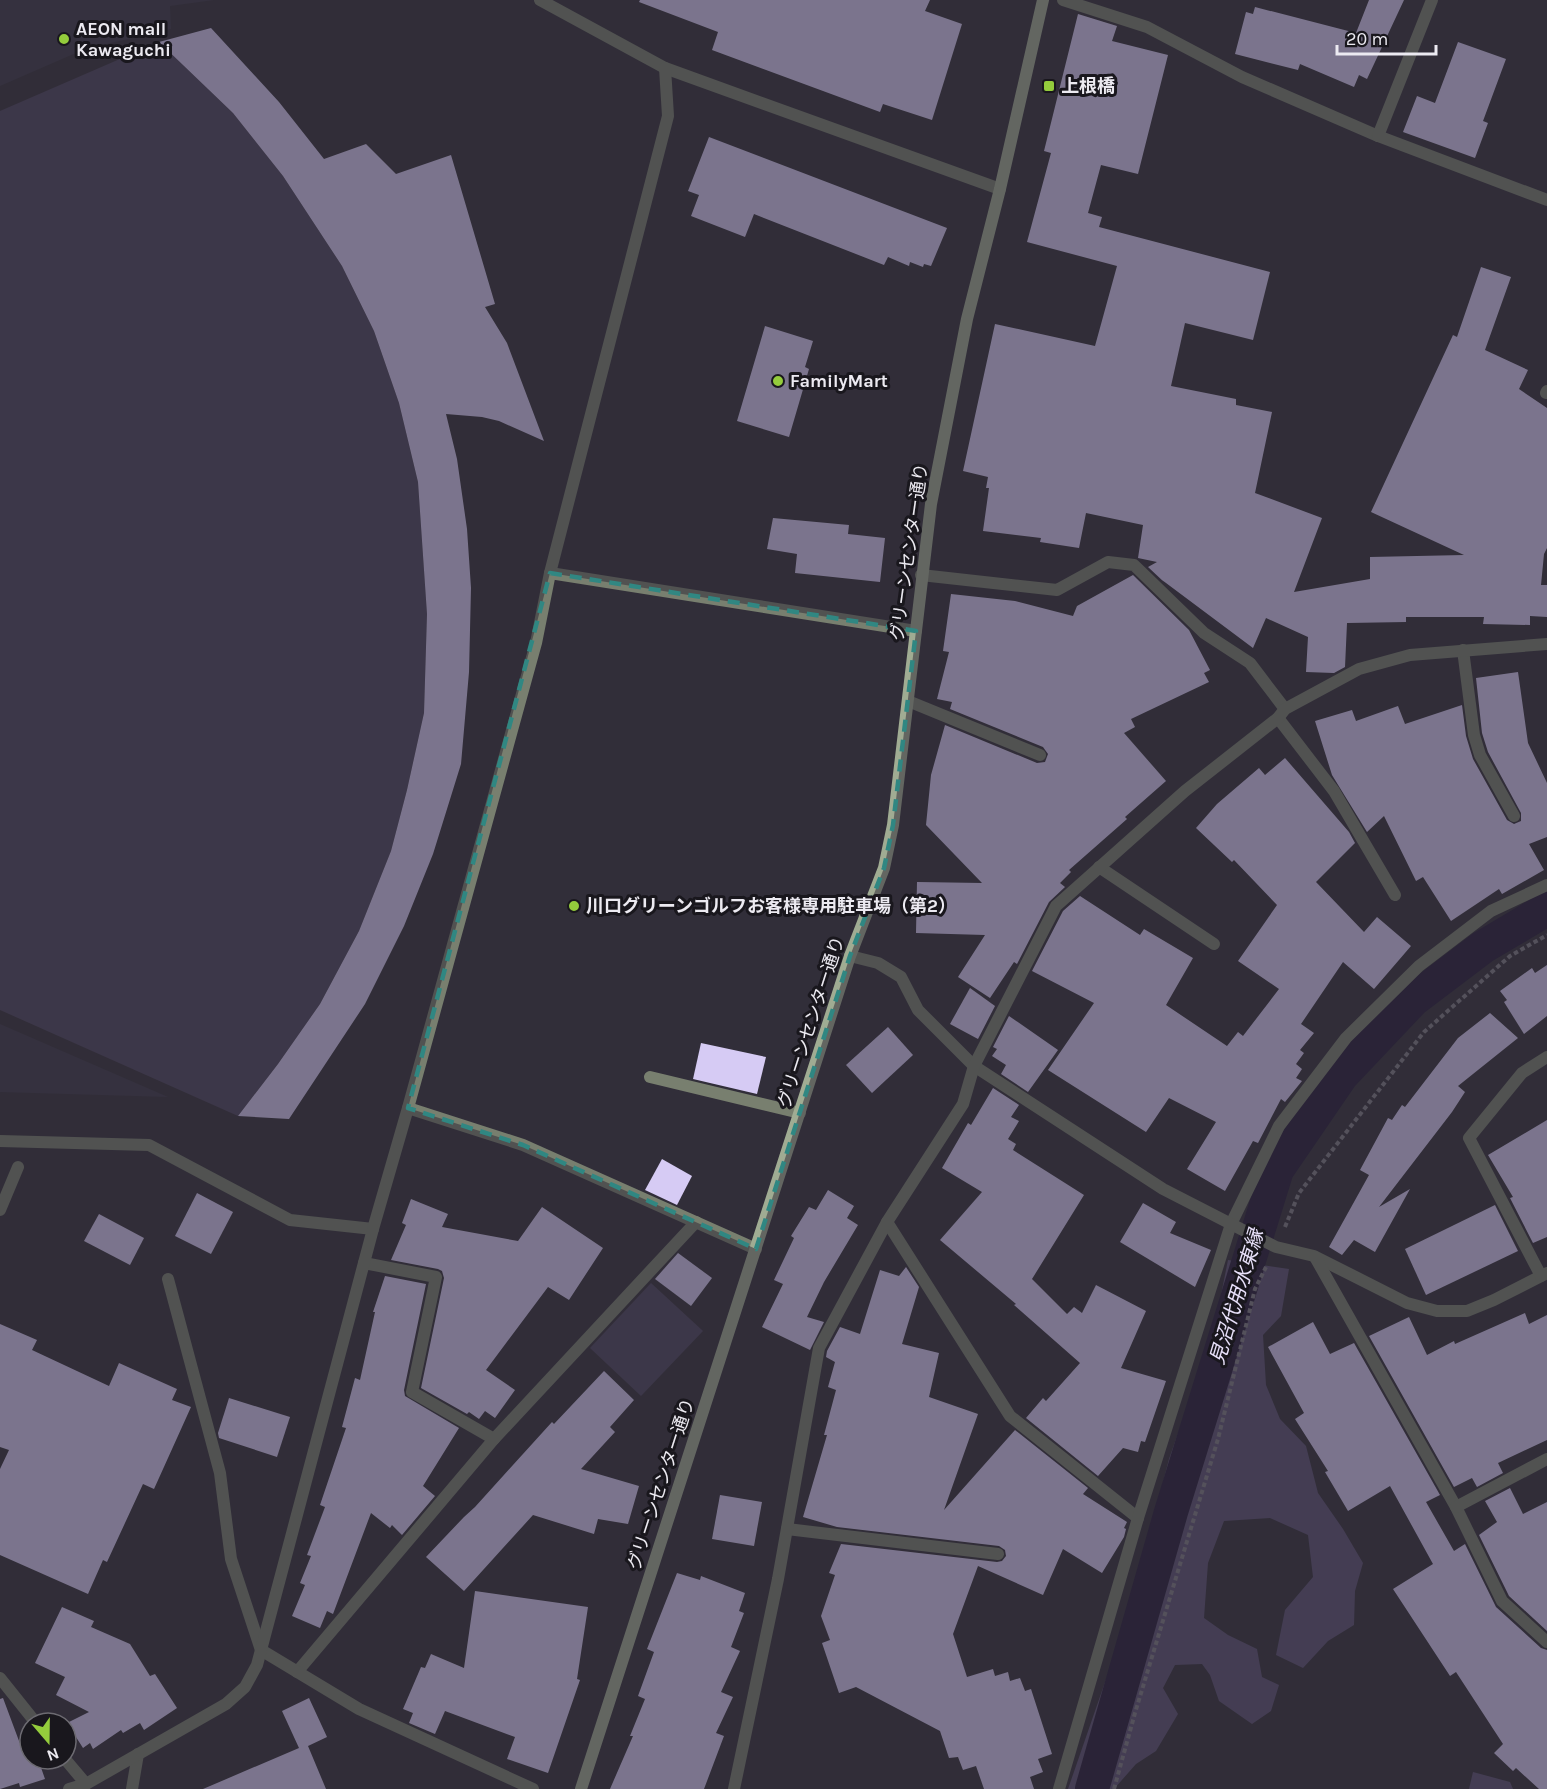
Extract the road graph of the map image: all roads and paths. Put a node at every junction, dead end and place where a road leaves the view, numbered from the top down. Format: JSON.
{"nodes":[{"id":1,"x":540,"y":0,"type":"edge"},
{"id":2,"x":1043,"y":0,"type":"edge"},
{"id":3,"x":1063,"y":0,"type":"edge"},
{"id":4,"x":1432,"y":0,"type":"edge"},
{"id":5,"x":665,"y":68,"type":"junction"},
{"id":6,"x":1378,"y":136,"type":"junction"},
{"id":7,"x":1000,"y":189,"type":"junction"},
{"id":8,"x":1547,"y":200,"type":"edge"},
{"id":9,"x":550,"y":573,"type":"junction"},
{"id":10,"x":921,"y":575,"type":"junction"},
{"id":11,"x":916,"y":631,"type":"junction"},
{"id":12,"x":1547,"y":644,"type":"edge"},
{"id":13,"x":1463,"y":650,"type":"junction"},
{"id":14,"x":908,"y":701,"type":"junction"},
{"id":15,"x":1282,"y":713,"type":"junction"},
{"id":16,"x":1040,"y":755,"type":"dead end"},
{"id":17,"x":1514,"y":816,"type":"dead end"},
{"id":18,"x":1099,"y":867,"type":"junction"},
{"id":19,"x":1547,"y":885,"type":"edge"},
{"id":20,"x":1395,"y":895,"type":"dead end"},
{"id":21,"x":1547,"y":935,"type":"edge"},
{"id":22,"x":1214,"y":944,"type":"dead end"},
{"id":23,"x":850,"y":956,"type":"junction"},
{"id":24,"x":1547,"y":1057,"type":"edge"},
{"id":25,"x":974,"y":1066,"type":"junction"},
{"id":26,"x":650,"y":1077,"type":"dead end"},
{"id":27,"x":408,"y":1108,"type":"junction"},
{"id":28,"x":800,"y":1113,"type":"junction"},
{"id":29,"x":0,"y":1141,"type":"edge"},
{"id":30,"x":18,"y":1167,"type":"dead end"},
{"id":31,"x":0,"y":1210,"type":"edge"},
{"id":32,"x":696,"y":1222,"type":"junction"},
{"id":33,"x":887,"y":1222,"type":"junction"},
{"id":34,"x":1231,"y":1224,"type":"junction"},
{"id":35,"x":373,"y":1229,"type":"junction"},
{"id":36,"x":1276,"y":1247,"type":"junction"},
{"id":37,"x":756,"y":1249,"type":"junction"},
{"id":38,"x":1314,"y":1256,"type":"junction"},
{"id":39,"x":364,"y":1263,"type":"junction"},
{"id":40,"x":1544,"y":1274,"type":"edge"},
{"id":41,"x":168,"y":1279,"type":"dead end"},
{"id":42,"x":494,"y":1439,"type":"junction"},
{"id":43,"x":1547,"y":1459,"type":"edge"},
{"id":44,"x":1456,"y":1507,"type":"junction"},
{"id":45,"x":1138,"y":1518,"type":"junction"},
{"id":46,"x":787,"y":1529,"type":"junction"},
{"id":47,"x":998,"y":1554,"type":"dead end"},
{"id":48,"x":1546,"y":1640,"type":"edge"},
{"id":49,"x":261,"y":1650,"type":"junction"},
{"id":50,"x":297,"y":1672,"type":"junction"},
{"id":51,"x":0,"y":1678,"type":"edge"},
{"id":52,"x":26,"y":1711,"type":"edge"},
{"id":53,"x":138,"y":1754,"type":"junction"},
{"id":54,"x":75,"y":1771,"type":"edge"},
{"id":55,"x":86,"y":1784,"type":"junction"},
{"id":56,"x":69,"y":1789,"type":"edge"},
{"id":57,"x":132,"y":1789,"type":"edge"},
{"id":58,"x":533,"y":1789,"type":"edge"},
{"id":59,"x":581,"y":1789,"type":"edge"},
{"id":60,"x":734,"y":1789,"type":"edge"},
{"id":61,"x":1059,"y":1789,"type":"edge"},
{"id":62,"x":1114,"y":1789,"type":"edge"}],
"edges":[{"from":1,"to":5,"type":"street"},
{"from":2,"to":7,"type":"main road","name":"グリーンセンター通り"},
{"from":3,"to":6,"type":"street"},
{"from":4,"to":6,"type":"street"},
{"from":5,"to":7,"type":"street"},
{"from":5,"to":9,"type":"street"},
{"from":6,"to":8,"type":"street"},
{"from":7,"to":10,"type":"main road","name":"グリーンセンター通り"},
{"from":9,"to":11,"type":"street"},
{"from":9,"to":27,"type":"street"},
{"from":10,"to":11,"type":"main road","name":"グリーンセンター通り"},
{"from":10,"to":15,"type":"street"},
{"from":11,"to":14,"type":"main road","name":"グリーンセンター通り"},
{"from":12,"to":13,"type":"street"},
{"from":13,"to":15,"type":"street"},
{"from":13,"to":17,"type":"street"},
{"from":14,"to":16,"type":"street"},
{"from":14,"to":23,"type":"main road","name":"グリーンセンター通り"},
{"from":15,"to":18,"type":"street"},
{"from":15,"to":20,"type":"street"},
{"from":18,"to":22,"type":"street"},
{"from":18,"to":25,"type":"street"},
{"from":19,"to":34,"type":"street"},
{"from":21,"to":36,"type":"path"},
{"from":23,"to":25,"type":"street"},
{"from":23,"to":28,"type":"main road","name":"グリーンセンター通り"},
{"from":24,"to":40,"type":"street"},
{"from":25,"to":33,"type":"street"},
{"from":25,"to":34,"type":"street"},
{"from":26,"to":28,"type":"street"},
{"from":27,"to":32,"type":"street"},
{"from":27,"to":35,"type":"street"},
{"from":28,"to":37,"type":"main road","name":"グリーンセンター通り"},
{"from":29,"to":35,"type":"street"},
{"from":30,"to":31,"type":"street"},
{"from":32,"to":37,"type":"street"},
{"from":32,"to":42,"type":"street"},
{"from":33,"to":45,"type":"street"},
{"from":33,"to":46,"type":"street"},
{"from":34,"to":36,"type":"street"},
{"from":34,"to":45,"type":"street"},
{"from":35,"to":39,"type":"street"},
{"from":36,"to":38,"type":"street"},
{"from":36,"to":62,"type":"path"},
{"from":37,"to":59,"type":"main road","name":"グリーンセンター通り"},
{"from":38,"to":40,"type":"street"},
{"from":38,"to":44,"type":"street"},
{"from":39,"to":42,"type":"street"},
{"from":39,"to":49,"type":"street"},
{"from":41,"to":49,"type":"street"},
{"from":42,"to":50,"type":"street"},
{"from":43,"to":44,"type":"street"},
{"from":44,"to":48,"type":"street"},
{"from":45,"to":61,"type":"street"},
{"from":46,"to":47,"type":"street"},
{"from":46,"to":60,"type":"street"},
{"from":49,"to":50,"type":"street"},
{"from":49,"to":53,"type":"street"},
{"from":50,"to":58,"type":"street"},
{"from":51,"to":52,"type":"street"},
{"from":53,"to":55,"type":"street"},
{"from":53,"to":57,"type":"street"},
{"from":54,"to":55,"type":"street"},
{"from":55,"to":56,"type":"street"}]}
